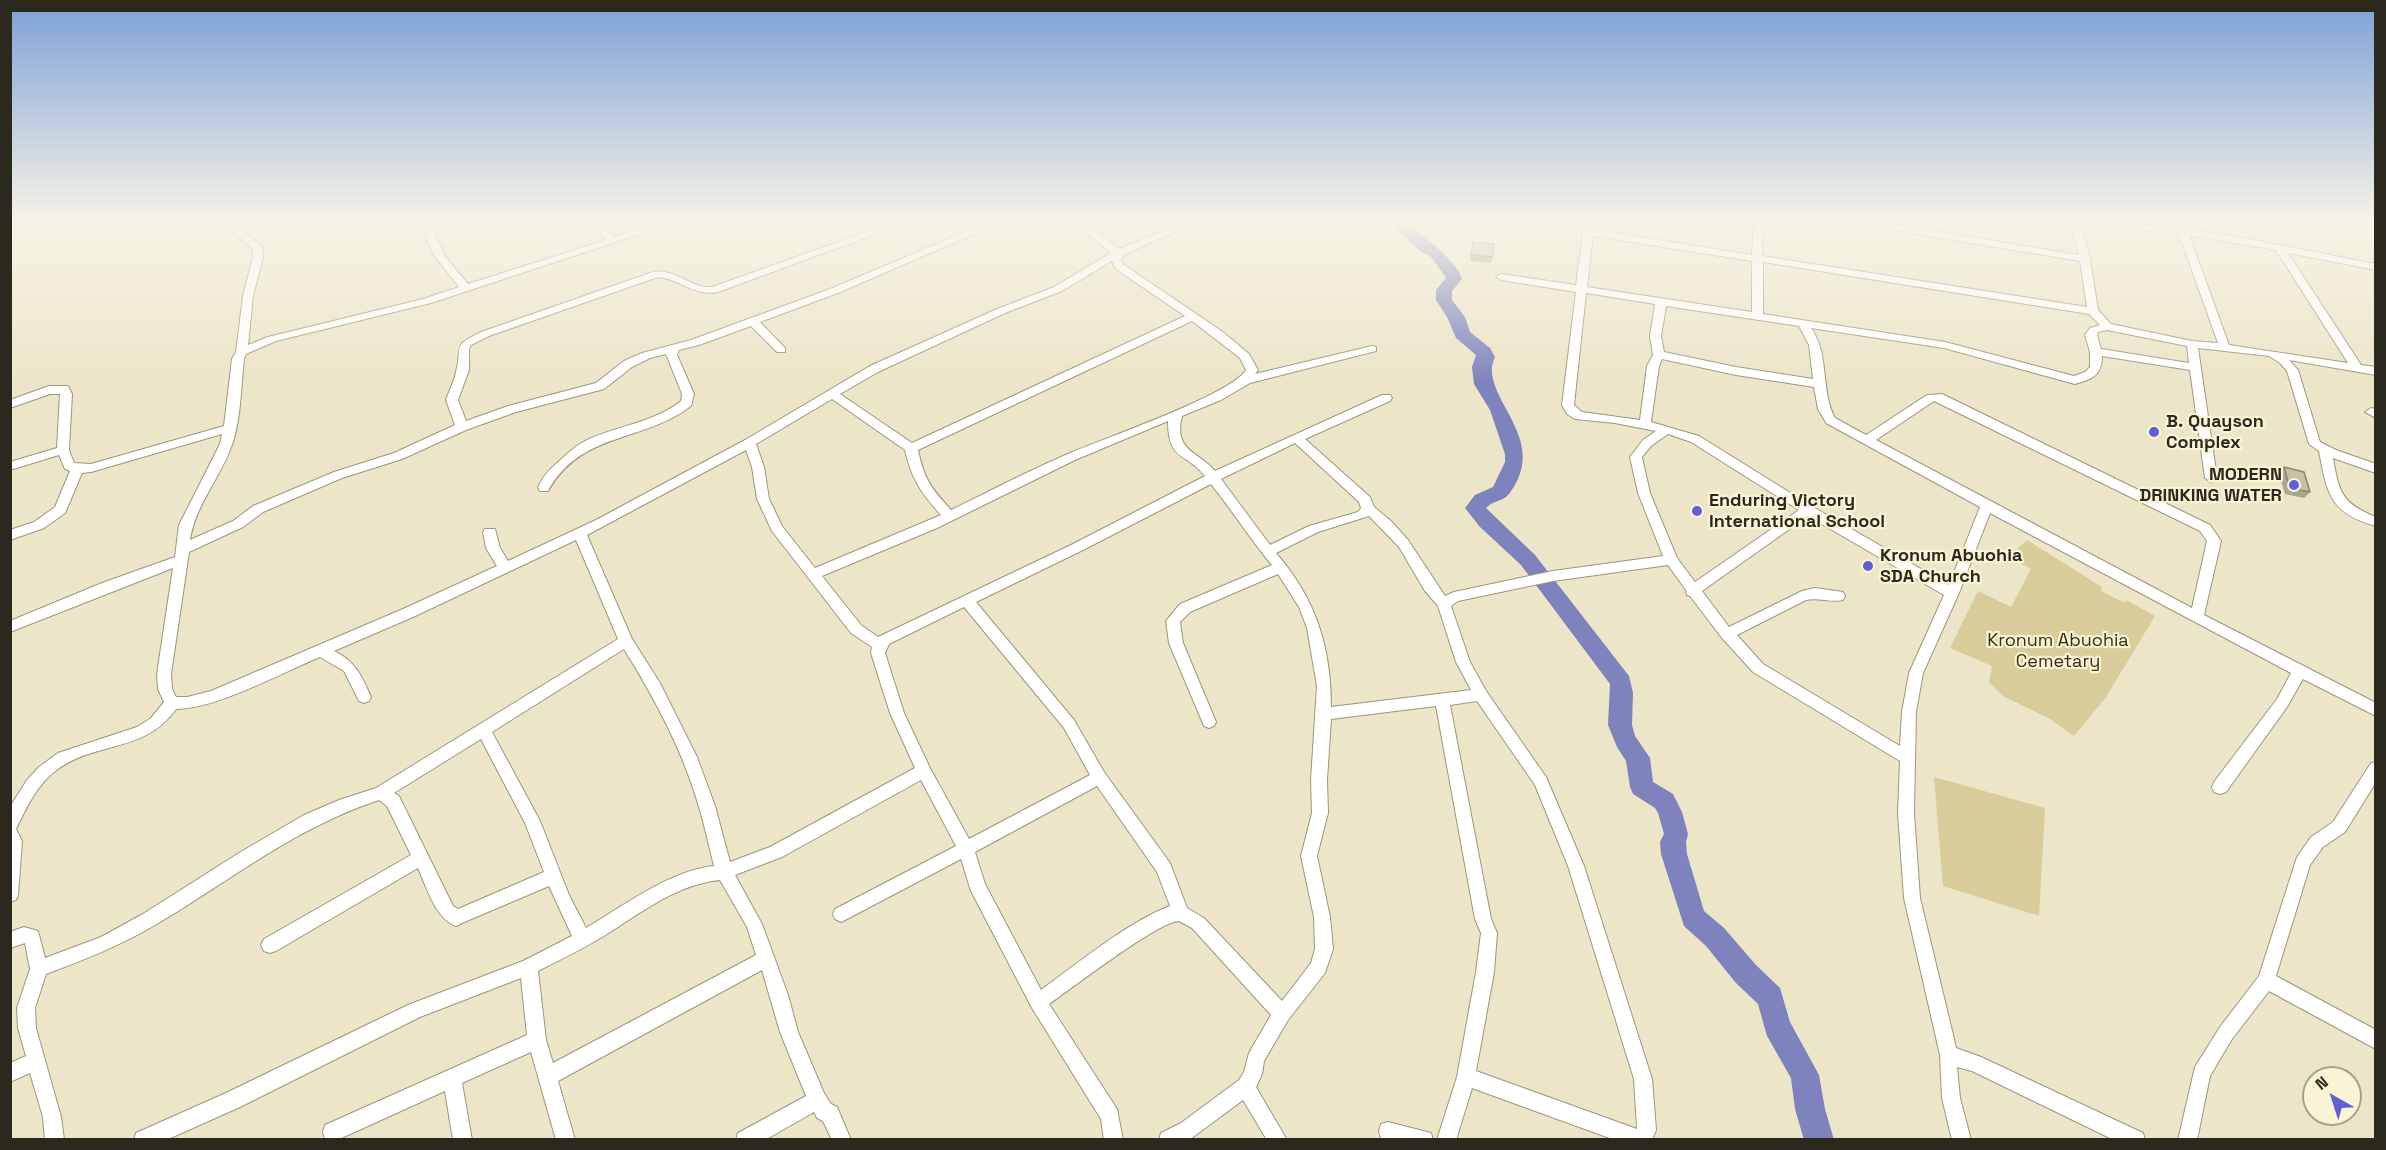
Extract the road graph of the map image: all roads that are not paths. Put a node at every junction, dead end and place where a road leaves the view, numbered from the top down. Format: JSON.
{"nodes":[{"id":1,"x":253,"y":275,"type":"edge"},
{"id":2,"x":456,"y":275,"type":"edge"},
{"id":3,"x":510,"y":275,"type":"edge"},
{"id":4,"x":655,"y":275,"type":"edge"},
{"id":5,"x":672,"y":275,"type":"edge"},
{"id":6,"x":757,"y":275,"type":"edge"},
{"id":7,"x":872,"y":275,"type":"edge"},
{"id":8,"x":1082,"y":275,"type":"edge"},
{"id":9,"x":1131,"y":275,"type":"edge"},
{"id":10,"x":1582,"y":275,"type":"edge"},
{"id":11,"x":1757,"y":275,"type":"edge"},
{"id":12,"x":1853,"y":275,"type":"edge"},
{"id":13,"x":2087,"y":275,"type":"edge"},
{"id":14,"x":2198,"y":275,"type":"edge"},
{"id":15,"x":2298,"y":275,"type":"edge"},
{"id":16,"x":1501,"y":277,"type":"dead end"},
{"id":17,"x":466,"y":289,"type":"junction"},
{"id":18,"x":1582,"y":289,"type":"junction"},
{"id":19,"x":1661,"y":302,"type":"junction"},
{"id":20,"x":2092,"y":311,"type":"junction"},
{"id":21,"x":1758,"y":315,"type":"junction"},
{"id":22,"x":1192,"y":316,"type":"junction"},
{"id":23,"x":754,"y":321,"type":"junction"},
{"id":24,"x":1802,"y":324,"type":"junction"},
{"id":25,"x":2107,"y":327,"type":"junction"},
{"id":26,"x":2192,"y":344,"type":"junction"},
{"id":27,"x":674,"y":348,"type":"junction"},
{"id":28,"x":2225,"y":348,"type":"junction"},
{"id":29,"x":1372,"y":349,"type":"dead end"},
{"id":30,"x":780,"y":350,"type":"dead end"},
{"id":31,"x":242,"y":352,"type":"junction"},
{"id":32,"x":2096,"y":352,"type":"junction"},
{"id":33,"x":2265,"y":352,"type":"junction"},
{"id":34,"x":1659,"y":355,"type":"junction"},
{"id":35,"x":2356,"y":366,"type":"junction"},
{"id":36,"x":2197,"y":369,"type":"junction"},
{"id":37,"x":2376,"y":371,"type":"edge"},
{"id":38,"x":1246,"y":380,"type":"junction"},
{"id":39,"x":1819,"y":384,"type":"junction"},
{"id":40,"x":832,"y":394,"type":"junction"},
{"id":41,"x":1386,"y":398,"type":"dead end"},
{"id":42,"x":10,"y":404,"type":"edge"},
{"id":43,"x":1176,"y":416,"type":"junction"},
{"id":44,"x":1646,"y":425,"type":"junction"},
{"id":45,"x":462,"y":427,"type":"junction"},
{"id":46,"x":230,"y":428,"type":"junction"},
{"id":47,"x":1667,"y":429,"type":"junction"},
{"id":48,"x":1296,"y":438,"type":"junction"},
{"id":49,"x":1867,"y":440,"type":"junction"},
{"id":50,"x":749,"y":443,"type":"junction"},
{"id":51,"x":911,"y":448,"type":"junction"},
{"id":52,"x":63,"y":450,"type":"junction"},
{"id":53,"x":2325,"y":450,"type":"junction"},
{"id":54,"x":10,"y":466,"type":"edge"},
{"id":55,"x":77,"y":469,"type":"junction"},
{"id":56,"x":2376,"y":469,"type":"edge"},
{"id":57,"x":1214,"y":477,"type":"junction"},
{"id":58,"x":2211,"y":478,"type":"dead end"},
{"id":59,"x":544,"y":488,"type":"dead end"},
{"id":60,"x":1988,"y":505,"type":"junction"},
{"id":61,"x":1368,"y":509,"type":"junction"},
{"id":62,"x":1808,"y":510,"type":"junction"},
{"id":63,"x":949,"y":516,"type":"junction"},
{"id":64,"x":2376,"y":522,"type":"edge"},
{"id":65,"x":490,"y":532,"type":"dead end"},
{"id":66,"x":580,"y":533,"type":"junction"},
{"id":67,"x":10,"y":535,"type":"edge"},
{"id":68,"x":1268,"y":551,"type":"junction"},
{"id":69,"x":181,"y":555,"type":"junction"},
{"id":70,"x":1671,"y":560,"type":"junction"},
{"id":71,"x":1281,"y":567,"type":"junction"},
{"id":72,"x":505,"y":568,"type":"junction"},
{"id":73,"x":813,"y":574,"type":"junction"},
{"id":74,"x":1692,"y":591,"type":"junction"},
{"id":75,"x":1952,"y":592,"type":"junction"},
{"id":76,"x":1838,"y":596,"type":"dead end"},
{"id":77,"x":966,"y":600,"type":"junction"},
{"id":78,"x":1444,"y":604,"type":"junction"},
{"id":79,"x":2197,"y":617,"type":"junction"},
{"id":80,"x":10,"y":627,"type":"edge"},
{"id":81,"x":1727,"y":634,"type":"junction"},
{"id":82,"x":626,"y":641,"type":"junction"},
{"id":83,"x":879,"y":645,"type":"junction"},
{"id":84,"x":320,"y":651,"type":"junction"},
{"id":85,"x":2300,"y":670,"type":"junction"},
{"id":86,"x":1481,"y":695,"type":"junction"},
{"id":87,"x":364,"y":697,"type":"dead end"},
{"id":88,"x":1442,"y":699,"type":"junction"},
{"id":89,"x":172,"y":703,"type":"junction"},
{"id":90,"x":2376,"y":710,"type":"edge"},
{"id":91,"x":1324,"y":714,"type":"junction"},
{"id":92,"x":1209,"y":722,"type":"dead end"},
{"id":93,"x":483,"y":729,"type":"junction"},
{"id":94,"x":1906,"y":757,"type":"junction"},
{"id":95,"x":2376,"y":768,"type":"edge"},
{"id":96,"x":924,"y":771,"type":"junction"},
{"id":97,"x":1099,"y":777,"type":"junction"},
{"id":98,"x":2220,"y":787,"type":"dead end"},
{"id":99,"x":381,"y":793,"type":"junction"},
{"id":100,"x":10,"y":825,"type":"edge"},
{"id":101,"x":10,"y":834,"type":"edge"},
{"id":102,"x":965,"y":848,"type":"junction"},
{"id":103,"x":421,"y":858,"type":"junction"},
{"id":104,"x":724,"y":872,"type":"junction"},
{"id":105,"x":554,"y":876,"type":"junction"},
{"id":106,"x":10,"y":894,"type":"edge"},
{"id":107,"x":1181,"y":913,"type":"junction"},
{"id":108,"x":841,"y":914,"type":"dead end"},
{"id":109,"x":583,"y":939,"type":"junction"},
{"id":110,"x":10,"y":940,"type":"edge"},
{"id":111,"x":270,"y":945,"type":"dead end"},
{"id":112,"x":766,"y":959,"type":"junction"},
{"id":113,"x":529,"y":967,"type":"junction"},
{"id":114,"x":39,"y":969,"type":"junction"},
{"id":115,"x":2266,"y":980,"type":"junction"},
{"id":116,"x":1038,"y":1002,"type":"junction"},
{"id":117,"x":1282,"y":1014,"type":"junction"},
{"id":118,"x":537,"y":1040,"type":"junction"},
{"id":119,"x":2376,"y":1040,"type":"edge"},
{"id":120,"x":1949,"y":1055,"type":"junction"},
{"id":121,"x":37,"y":1060,"type":"junction"},
{"id":122,"x":10,"y":1073,"type":"edge"},
{"id":123,"x":548,"y":1076,"type":"junction"},
{"id":124,"x":1466,"y":1077,"type":"junction"},
{"id":125,"x":452,"y":1078,"type":"junction"},
{"id":126,"x":1246,"y":1087,"type":"junction"},
{"id":127,"x":817,"y":1100,"type":"junction"},
{"id":128,"x":1388,"y":1131,"type":"dead end"},
{"id":129,"x":332,"y":1132,"type":"dead end"},
{"id":130,"x":55,"y":1140,"type":"edge"},
{"id":131,"x":143,"y":1140,"type":"edge"},
{"id":132,"x":463,"y":1140,"type":"edge"},
{"id":133,"x":566,"y":1140,"type":"edge"},
{"id":134,"x":745,"y":1140,"type":"edge"},
{"id":135,"x":842,"y":1140,"type":"edge"},
{"id":136,"x":1114,"y":1140,"type":"edge"},
{"id":137,"x":1168,"y":1140,"type":"edge"},
{"id":138,"x":1278,"y":1140,"type":"edge"},
{"id":139,"x":1424,"y":1140,"type":"edge"},
{"id":140,"x":1446,"y":1140,"type":"edge"},
{"id":141,"x":1962,"y":1140,"type":"edge"},
{"id":142,"x":2136,"y":1140,"type":"edge"},
{"id":143,"x":2187,"y":1140,"type":"edge"}],
"edges":[{"from":1,"to":31,"type":"street"},
{"from":2,"to":17,"type":"street"},
{"from":3,"to":17,"type":"street"},
{"from":4,"to":45,"type":"street"},
{"from":5,"to":6,"type":"street"},
{"from":7,"to":23,"type":"street"},
{"from":8,"to":40,"type":"street"},
{"from":9,"to":22,"type":"street"},
{"from":10,"to":18,"type":"street"},
{"from":11,"to":21,"type":"street"},
{"from":12,"to":20,"type":"street"},
{"from":13,"to":20,"type":"street"},
{"from":14,"to":28,"type":"street"},
{"from":15,"to":35,"type":"street"},
{"from":16,"to":18,"type":"street"},
{"from":17,"to":31,"type":"street"},
{"from":18,"to":19,"type":"street"},
{"from":18,"to":44,"type":"street"},
{"from":19,"to":21,"type":"street"},
{"from":19,"to":34,"type":"street"},
{"from":20,"to":25,"type":"street"},
{"from":21,"to":24,"type":"street"},
{"from":22,"to":38,"type":"street"},
{"from":22,"to":51,"type":"street"},
{"from":23,"to":27,"type":"street"},
{"from":23,"to":30,"type":"street"},
{"from":24,"to":32,"type":"street"},
{"from":24,"to":39,"type":"street"},
{"from":25,"to":26,"type":"street"},
{"from":25,"to":32,"type":"street"},
{"from":26,"to":28,"type":"street"},
{"from":26,"to":36,"type":"street"},
{"from":27,"to":45,"type":"street"},
{"from":27,"to":59,"type":"street"},
{"from":28,"to":33,"type":"street"},
{"from":29,"to":38,"type":"street"},
{"from":31,"to":46,"type":"street"},
{"from":32,"to":36,"type":"street"},
{"from":33,"to":35,"type":"street"},
{"from":33,"to":53,"type":"street"},
{"from":34,"to":39,"type":"street"},
{"from":34,"to":44,"type":"street"},
{"from":35,"to":37,"type":"street"},
{"from":36,"to":58,"type":"street"},
{"from":38,"to":43,"type":"street"},
{"from":39,"to":49,"type":"street"},
{"from":40,"to":50,"type":"street"},
{"from":40,"to":51,"type":"street"},
{"from":41,"to":48,"type":"street"},
{"from":42,"to":52,"type":"street"},
{"from":43,"to":57,"type":"street"},
{"from":43,"to":63,"type":"street"},
{"from":44,"to":47,"type":"street"},
{"from":45,"to":69,"type":"street"},
{"from":46,"to":55,"type":"street"},
{"from":46,"to":69,"type":"street"},
{"from":47,"to":62,"type":"street"},
{"from":47,"to":70,"type":"street"},
{"from":48,"to":57,"type":"street"},
{"from":48,"to":61,"type":"street"},
{"from":49,"to":60,"type":"street"},
{"from":49,"to":79,"type":"street"},
{"from":50,"to":66,"type":"street"},
{"from":50,"to":73,"type":"street"},
{"from":51,"to":63,"type":"street"},
{"from":52,"to":54,"type":"street"},
{"from":52,"to":55,"type":"street"},
{"from":53,"to":56,"type":"street"},
{"from":53,"to":64,"type":"street"},
{"from":55,"to":67,"type":"street"},
{"from":57,"to":68,"type":"street"},
{"from":57,"to":77,"type":"street"},
{"from":60,"to":75,"type":"street"},
{"from":60,"to":79,"type":"street"},
{"from":61,"to":68,"type":"street"},
{"from":61,"to":78,"type":"street"},
{"from":62,"to":74,"type":"street"},
{"from":62,"to":75,"type":"street"},
{"from":63,"to":73,"type":"street"},
{"from":65,"to":72,"type":"street"},
{"from":66,"to":72,"type":"street"},
{"from":66,"to":82,"type":"street"},
{"from":68,"to":71,"type":"street"},
{"from":69,"to":80,"type":"street"},
{"from":69,"to":89,"type":"street"},
{"from":70,"to":74,"type":"street"},
{"from":70,"to":78,"type":"street"},
{"from":71,"to":91,"type":"street"},
{"from":71,"to":92,"type":"street"},
{"from":72,"to":84,"type":"street"},
{"from":73,"to":83,"type":"street"},
{"from":74,"to":81,"type":"street"},
{"from":75,"to":94,"type":"street"},
{"from":76,"to":81,"type":"street"},
{"from":77,"to":83,"type":"street"},
{"from":77,"to":97,"type":"street"},
{"from":78,"to":86,"type":"street"},
{"from":79,"to":85,"type":"street"},
{"from":81,"to":94,"type":"street"},
{"from":82,"to":93,"type":"street"},
{"from":82,"to":104,"type":"street"},
{"from":83,"to":96,"type":"street"},
{"from":84,"to":87,"type":"street"},
{"from":84,"to":89,"type":"street"},
{"from":85,"to":90,"type":"street"},
{"from":85,"to":98,"type":"street"},
{"from":86,"to":88,"type":"street"},
{"from":86,"to":124,"type":"street"},
{"from":88,"to":91,"type":"street"},
{"from":88,"to":124,"type":"street"},
{"from":89,"to":100,"type":"street"},
{"from":91,"to":117,"type":"street"},
{"from":93,"to":99,"type":"street"},
{"from":93,"to":105,"type":"street"},
{"from":94,"to":120,"type":"street"},
{"from":95,"to":115,"type":"street"},
{"from":96,"to":102,"type":"street"},
{"from":96,"to":104,"type":"street"},
{"from":97,"to":102,"type":"street"},
{"from":97,"to":107,"type":"street"},
{"from":99,"to":103,"type":"street"},
{"from":99,"to":114,"type":"street"},
{"from":101,"to":106,"type":"street"},
{"from":102,"to":108,"type":"street"},
{"from":102,"to":116,"type":"street"},
{"from":103,"to":105,"type":"street"},
{"from":103,"to":111,"type":"street"},
{"from":104,"to":109,"type":"street"},
{"from":104,"to":112,"type":"street"},
{"from":105,"to":109,"type":"street"},
{"from":107,"to":116,"type":"street"},
{"from":107,"to":117,"type":"street"},
{"from":109,"to":113,"type":"street"},
{"from":110,"to":114,"type":"street"},
{"from":112,"to":123,"type":"street"},
{"from":112,"to":127,"type":"street"},
{"from":113,"to":118,"type":"street"},
{"from":113,"to":131,"type":"street"},
{"from":114,"to":121,"type":"street"},
{"from":115,"to":119,"type":"street"},
{"from":115,"to":143,"type":"street"},
{"from":116,"to":136,"type":"street"},
{"from":117,"to":126,"type":"street"},
{"from":118,"to":123,"type":"street"},
{"from":118,"to":125,"type":"street"},
{"from":120,"to":141,"type":"street"},
{"from":120,"to":142,"type":"street"},
{"from":121,"to":122,"type":"street"},
{"from":121,"to":130,"type":"street"},
{"from":123,"to":133,"type":"street"},
{"from":124,"to":140,"type":"street"},
{"from":125,"to":129,"type":"street"},
{"from":125,"to":132,"type":"street"},
{"from":126,"to":137,"type":"street"},
{"from":126,"to":138,"type":"street"},
{"from":127,"to":134,"type":"street"},
{"from":127,"to":135,"type":"street"},
{"from":128,"to":139,"type":"street"}]}
